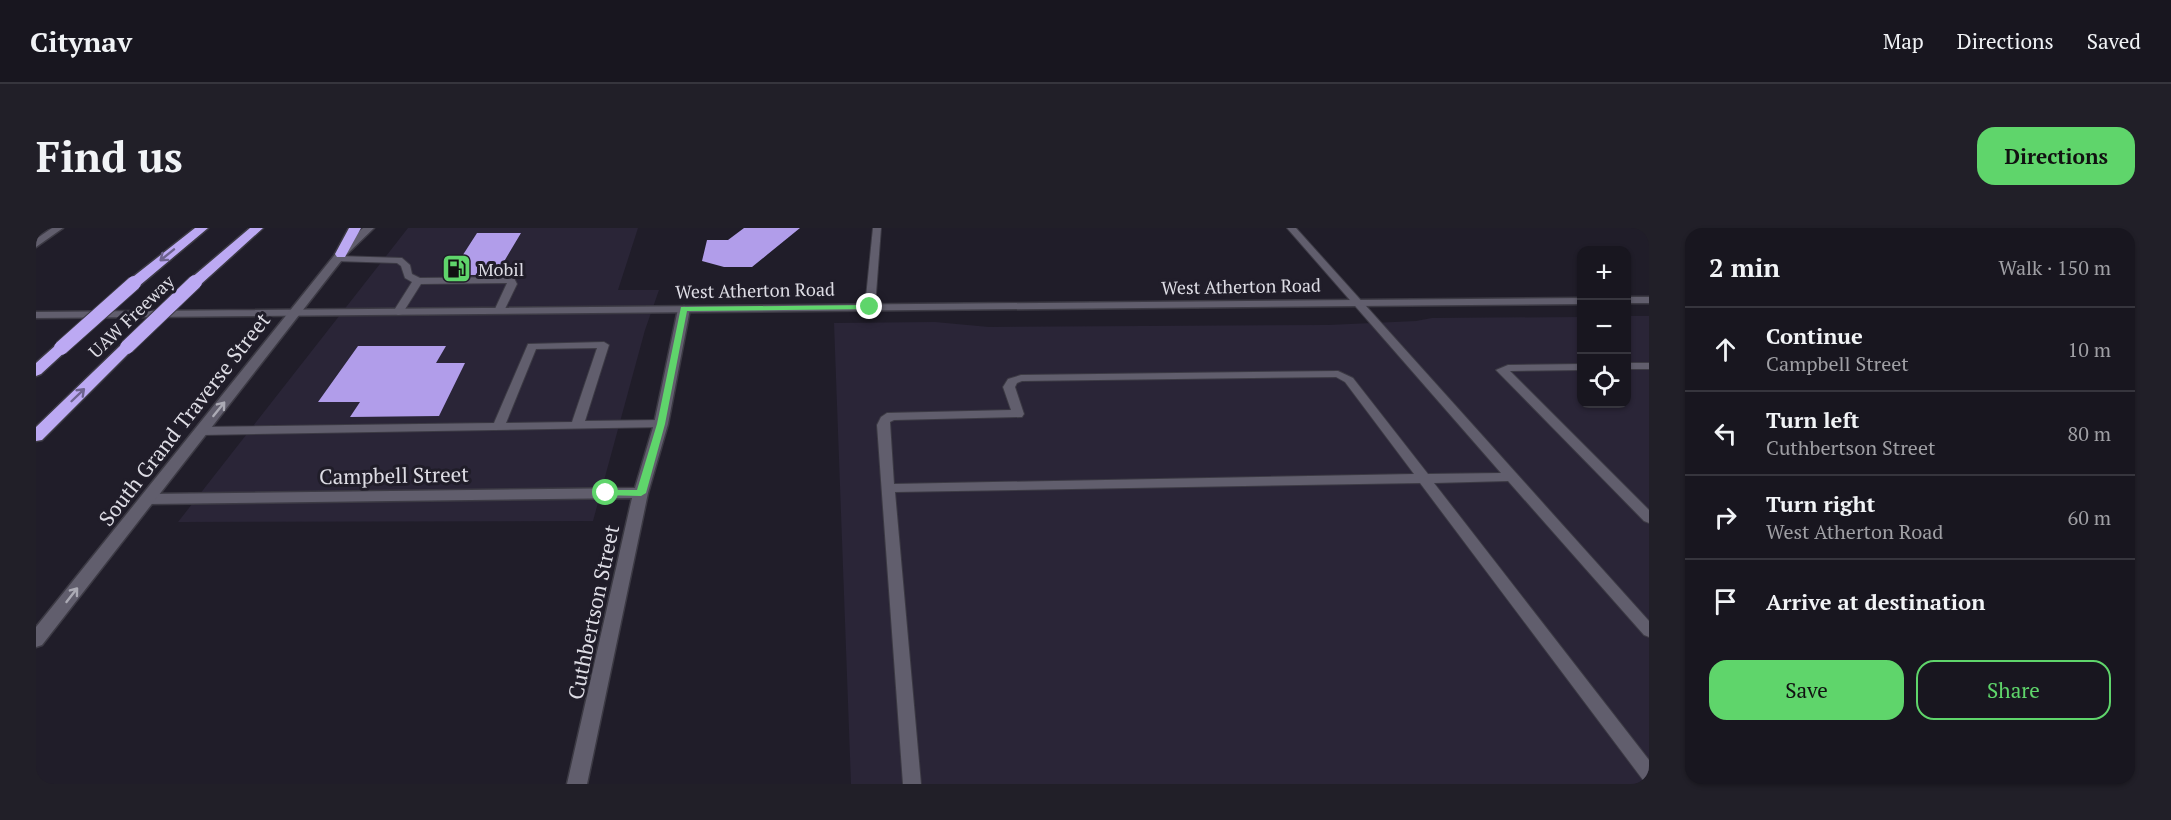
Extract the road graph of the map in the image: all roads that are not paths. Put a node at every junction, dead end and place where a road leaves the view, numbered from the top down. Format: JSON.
{"nodes":[{"id":1,"x":58,"y":228,"type":"edge"},
{"id":2,"x":202,"y":228,"type":"edge"},
{"id":3,"x":256,"y":228,"type":"edge"},
{"id":4,"x":355,"y":228,"type":"edge"},
{"id":5,"x":369,"y":228,"type":"edge"},
{"id":6,"x":877,"y":228,"type":"edge"},
{"id":7,"x":1291,"y":228,"type":"edge"},
{"id":8,"x":36,"y":244,"type":"edge"},
{"id":9,"x":339,"y":257,"type":"junction"},
{"id":10,"x":418,"y":281,"type":"junction"},
{"id":11,"x":1631,"y":300,"type":"edge"},
{"id":12,"x":1649,"y":300,"type":"edge"},
{"id":13,"x":1577,"y":301,"type":"edge"},
{"id":14,"x":1359,"y":303,"type":"junction"},
{"id":15,"x":870,"y":307,"type":"junction"},
{"id":16,"x":684,"y":309,"type":"junction"},
{"id":17,"x":499,"y":311,"type":"junction"},
{"id":18,"x":398,"y":312,"type":"junction"},
{"id":19,"x":296,"y":313,"type":"junction"},
{"id":20,"x":36,"y":315,"type":"edge"},
{"id":21,"x":1631,"y":366,"type":"edge"},
{"id":22,"x":1649,"y":366,"type":"edge"},
{"id":23,"x":1577,"y":367,"type":"edge"},
{"id":24,"x":36,"y":370,"type":"edge"},
{"id":25,"x":661,"y":424,"type":"junction"},
{"id":26,"x":577,"y":426,"type":"junction"},
{"id":27,"x":498,"y":427,"type":"junction"},
{"id":28,"x":202,"y":431,"type":"junction"},
{"id":29,"x":36,"y":436,"type":"edge"},
{"id":30,"x":1513,"y":477,"type":"junction"},
{"id":31,"x":1423,"y":478,"type":"junction"},
{"id":32,"x":889,"y":488,"type":"junction"},
{"id":33,"x":641,"y":493,"type":"junction"},
{"id":34,"x":148,"y":499,"type":"junction"},
{"id":35,"x":1649,"y":518,"type":"edge"},
{"id":36,"x":42,"y":626,"type":"edge"},
{"id":37,"x":1649,"y":631,"type":"edge"},
{"id":38,"x":36,"y":640,"type":"edge"},
{"id":39,"x":1649,"y":774,"type":"edge"},
{"id":40,"x":577,"y":784,"type":"edge"},
{"id":41,"x":912,"y":784,"type":"edge"}],
"edges":[{"from":1,"to":8,"type":"street"},
{"from":2,"to":24,"type":"highway","name":"UAW Freeway","one_way":true,"bridge":true},
{"from":29,"to":3,"type":"highway","name":"UAW Freeway","one_way":true,"bridge":true},
{"from":4,"to":9,"type":"highway"},
{"from":5,"to":9,"type":"street","name":"South Grand Traverse Street"},
{"from":6,"to":15,"type":"lane"},
{"from":7,"to":14,"type":"lane"},
{"from":9,"to":10,"type":"lane"},
{"from":9,"to":19,"type":"street","name":"South Grand Traverse Street"},
{"from":10,"to":17,"type":"lane"},
{"from":10,"to":18,"type":"lane"},
{"from":11,"to":12,"type":"street"},
{"from":13,"to":14,"type":"street","name":"West Atherton Road"},
{"from":14,"to":15,"type":"street","name":"West Atherton Road"},
{"from":14,"to":30,"type":"lane"},
{"from":15,"to":16,"type":"street","name":"West Atherton Road"},
{"from":16,"to":17,"type":"street","name":"West Atherton Road"},
{"from":16,"to":25,"type":"street","name":"Cuthbertson Street"},
{"from":17,"to":18,"type":"street","name":"West Atherton Road"},
{"from":18,"to":19,"type":"street","name":"West Atherton Road"},
{"from":19,"to":20,"type":"street","name":"West Atherton Road"},
{"from":28,"to":19,"type":"street","name":"South Grand Traverse Street","one_way":true},
{"from":21,"to":22,"type":"lane"},
{"from":23,"to":35,"type":"lane"},
{"from":25,"to":26,"type":"lane"},
{"from":25,"to":33,"type":"street","name":"Cuthbertson Street"},
{"from":26,"to":27,"type":"lane"},
{"from":26,"to":27,"type":"lane"},
{"from":27,"to":28,"type":"lane"},
{"from":28,"to":34,"type":"street","name":"South Grand Traverse Street"},
{"from":30,"to":31,"type":"lane"},
{"from":30,"to":37,"type":"lane"},
{"from":31,"to":32,"type":"lane"},
{"from":31,"to":32,"type":"lane"},
{"from":31,"to":39,"type":"lane"},
{"from":32,"to":41,"type":"lane"},
{"from":33,"to":34,"type":"street","name":"Campbell Street"},
{"from":33,"to":40,"type":"street","name":"Cuthbertson Street"},
{"from":36,"to":34,"type":"street","name":"South Grand Traverse Street","one_way":true},
{"from":36,"to":38,"type":"street","name":"South Grand Traverse Street"}]}
